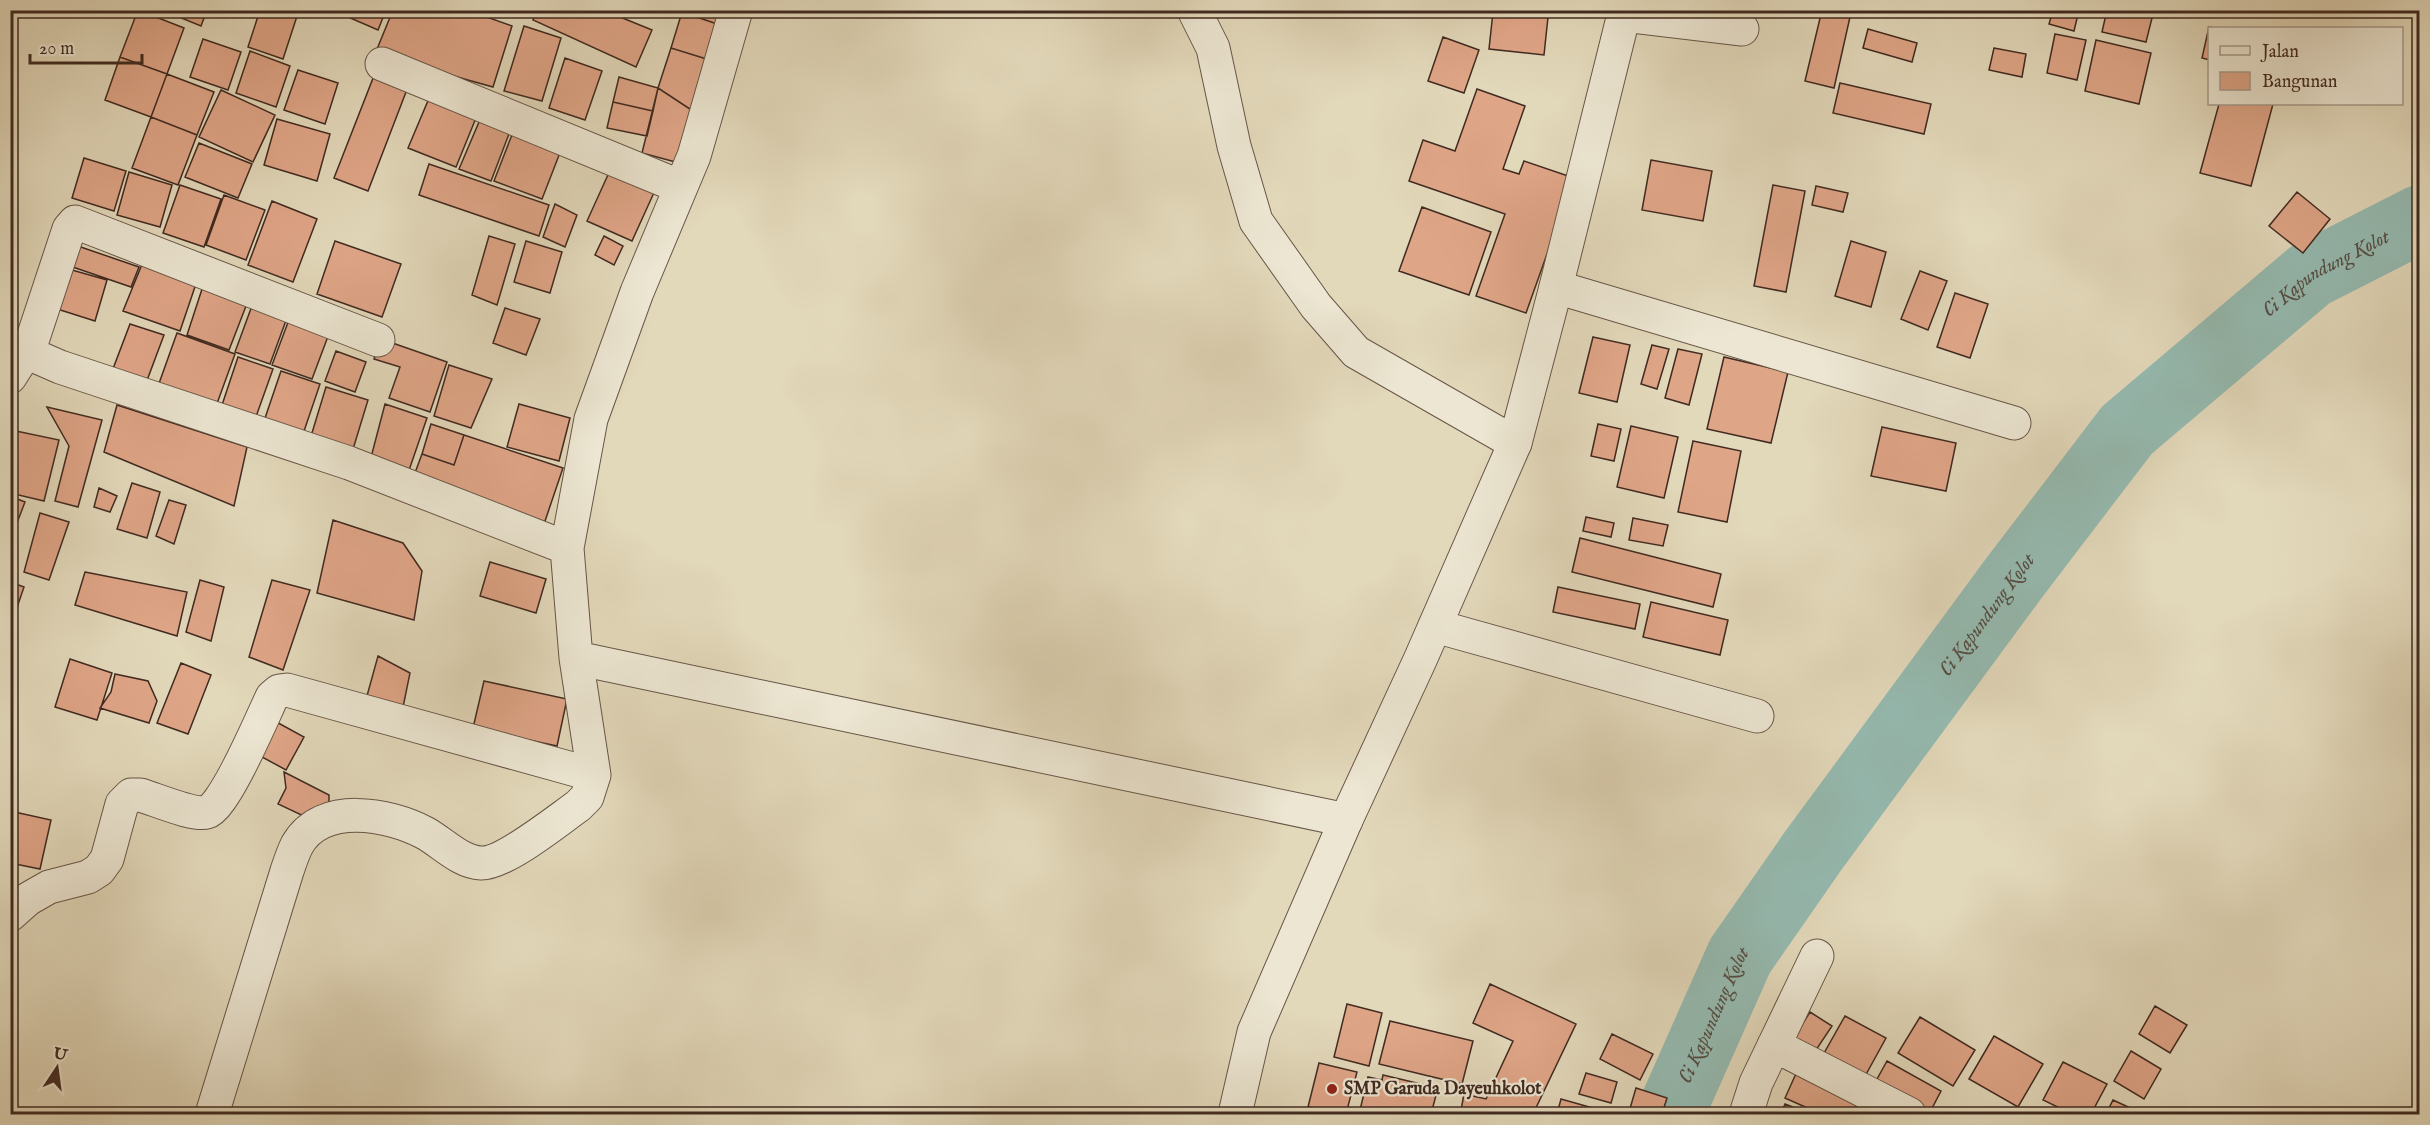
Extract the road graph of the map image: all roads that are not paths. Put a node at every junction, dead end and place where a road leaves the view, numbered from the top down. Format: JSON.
{"nodes":[{"id":1,"x":736,"y":10,"type":"edge"},
{"id":2,"x":1194,"y":10,"type":"edge"},
{"id":3,"x":1625,"y":13,"type":"edge"},
{"id":4,"x":1742,"y":29,"type":"dead end"},
{"id":5,"x":382,"y":64,"type":"dead end"},
{"id":6,"x":681,"y":187,"type":"junction"},
{"id":7,"x":1557,"y":287,"type":"junction"},
{"id":8,"x":378,"y":340,"type":"dead end"},
{"id":9,"x":19,"y":365,"type":"edge"},
{"id":10,"x":2014,"y":423,"type":"dead end"},
{"id":11,"x":1515,"y":443,"type":"junction"},
{"id":12,"x":567,"y":549,"type":"junction"},
{"id":13,"x":1435,"y":626,"type":"junction"},
{"id":14,"x":576,"y":658,"type":"junction"},
{"id":15,"x":1757,"y":716,"type":"dead end"},
{"id":16,"x":594,"y":775,"type":"junction"},
{"id":17,"x":1346,"y":820,"type":"junction"},
{"id":18,"x":10,"y":915,"type":"edge"},
{"id":19,"x":1817,"y":956,"type":"dead end"},
{"id":20,"x":1774,"y":1045,"type":"junction"},
{"id":21,"x":212,"y":1114,"type":"edge"},
{"id":22,"x":1235,"y":1114,"type":"edge"},
{"id":23,"x":1746,"y":1114,"type":"edge"},
{"id":24,"x":1909,"y":1114,"type":"edge"}],
"edges":[{"from":1,"to":6,"type":"street"},
{"from":2,"to":11,"type":"street"},
{"from":3,"to":4,"type":"street"},
{"from":3,"to":7,"type":"street"},
{"from":5,"to":6,"type":"street"},
{"from":6,"to":12,"type":"street"},
{"from":7,"to":10,"type":"street"},
{"from":7,"to":11,"type":"street"},
{"from":8,"to":9,"type":"street"},
{"from":9,"to":12,"type":"street"},
{"from":11,"to":13,"type":"street"},
{"from":12,"to":14,"type":"street"},
{"from":13,"to":15,"type":"street"},
{"from":13,"to":17,"type":"street"},
{"from":14,"to":16,"type":"street"},
{"from":14,"to":17,"type":"street"},
{"from":16,"to":18,"type":"street"},
{"from":16,"to":21,"type":"street"},
{"from":17,"to":22,"type":"street"},
{"from":19,"to":20,"type":"street"},
{"from":20,"to":23,"type":"street"},
{"from":20,"to":24,"type":"street"}]}
